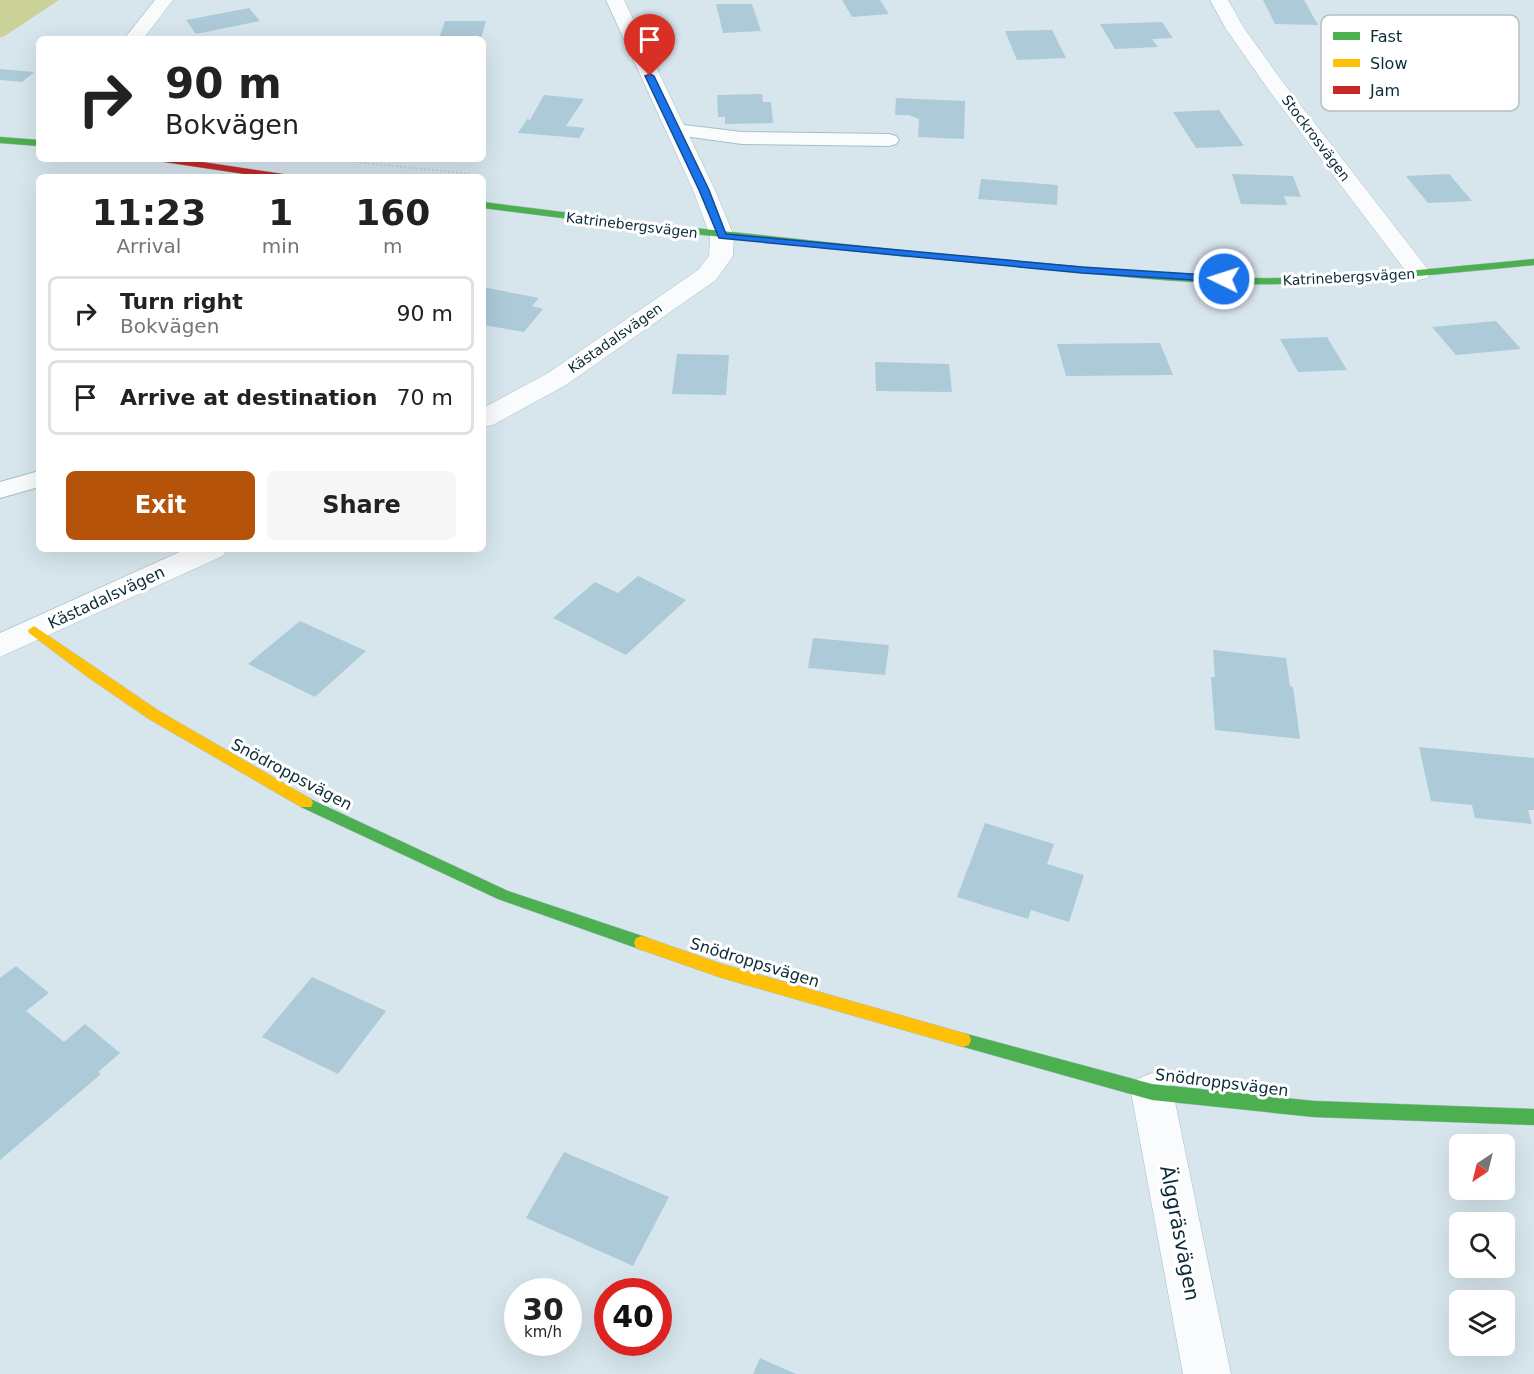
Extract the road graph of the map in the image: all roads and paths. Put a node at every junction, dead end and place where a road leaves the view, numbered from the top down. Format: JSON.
{"nodes":[{"id":1,"x":164,"y":0,"type":"edge"},
{"id":2,"x":615,"y":0,"type":"edge"},
{"id":3,"x":1219,"y":0,"type":"edge"},
{"id":4,"x":135,"y":36,"type":"edge"},
{"id":5,"x":676,"y":130,"type":"junction"},
{"id":6,"x":0,"y":140,"type":"edge"},
{"id":7,"x":889,"y":140,"type":"dead end"},
{"id":8,"x":36,"y":143,"type":"edge"},
{"id":9,"x":184,"y":162,"type":"edge"},
{"id":10,"x":263,"y":174,"type":"edge"},
{"id":11,"x":486,"y":205,"type":"edge"},
{"id":12,"x":722,"y":236,"type":"junction"},
{"id":13,"x":1534,"y":262,"type":"edge"},
{"id":14,"x":1419,"y":273,"type":"junction"},
{"id":15,"x":486,"y":417,"type":"edge"},
{"id":16,"x":36,"y":480,"type":"edge"},
{"id":17,"x":0,"y":490,"type":"edge"},
{"id":18,"x":205,"y":552,"type":"edge"},
{"id":19,"x":34,"y":630,"type":"junction"},
{"id":20,"x":0,"y":646,"type":"edge"},
{"id":21,"x":1152,"y":1092,"type":"junction"},
{"id":22,"x":1534,"y":1117,"type":"edge"},
{"id":23,"x":1207,"y":1374,"type":"edge"}],
"edges":[{"from":1,"to":4,"type":"street"},
{"from":2,"to":5,"type":"street"},
{"from":3,"to":14,"type":"street","name":"Stockrosvägen"},
{"from":5,"to":7,"type":"lane"},
{"from":5,"to":12,"type":"street"},
{"from":6,"to":8,"type":"street"},
{"from":9,"to":10,"type":"street"},
{"from":11,"to":12,"type":"street","name":"Katrinebergsvägen"},
{"from":12,"to":14,"type":"street","name":"Katrinebergsvägen"},
{"from":12,"to":15,"type":"street","name":"Kästadalsvägen"},
{"from":13,"to":14,"type":"street","name":"Katrinebergsvägen"},
{"from":16,"to":17,"type":"lane"},
{"from":18,"to":19,"type":"street","name":"Kästadalsvägen"},
{"from":19,"to":20,"type":"street","name":"Kästadalsvägen"},
{"from":19,"to":21,"type":"street","name":"Snödroppsvägen"},
{"from":21,"to":22,"type":"street","name":"Snödroppsvägen"},
{"from":21,"to":23,"type":"street","name":"Älggräsvägen"}]}
